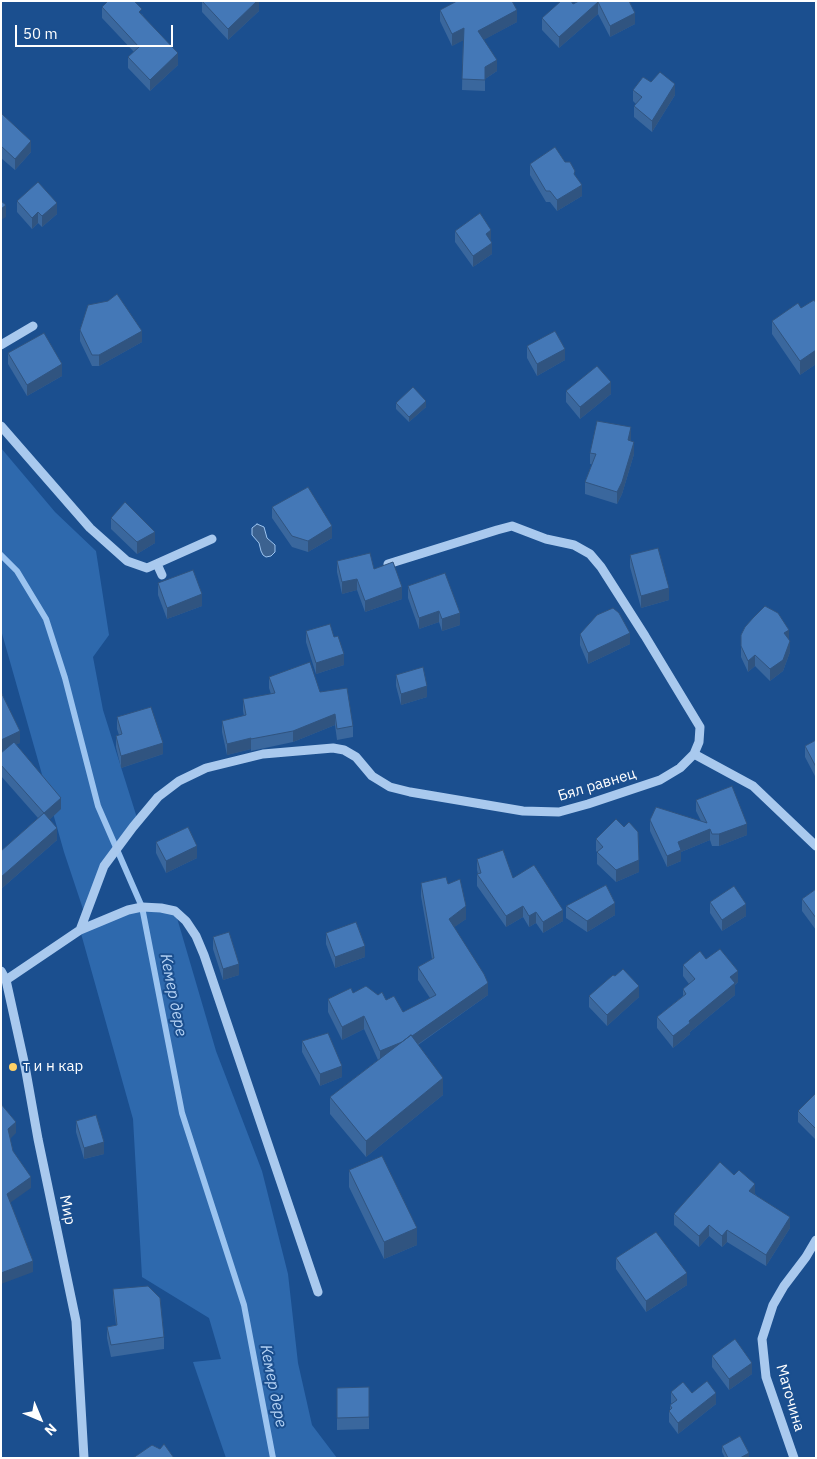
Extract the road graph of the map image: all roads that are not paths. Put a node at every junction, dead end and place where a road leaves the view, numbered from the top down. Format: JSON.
{"nodes":[{"id":1,"x":33,"y":326,"type":"dead end"},
{"id":2,"x":1,"y":345,"type":"edge"},
{"id":3,"x":1,"y":426,"type":"edge"},
{"id":4,"x":212,"y":539,"type":"dead end"},
{"id":5,"x":157,"y":564,"type":"junction"},
{"id":6,"x":388,"y":564,"type":"edge"},
{"id":7,"x":162,"y":575,"type":"dead end"},
{"id":8,"x":694,"y":754,"type":"junction"},
{"id":9,"x":816,"y":846,"type":"edge"},
{"id":10,"x":80,"y":930,"type":"junction"},
{"id":11,"x":1,"y":971,"type":"edge"},
{"id":12,"x":6,"y":980,"type":"junction"},
{"id":13,"x":816,"y":1240,"type":"edge"},
{"id":14,"x":318,"y":1292,"type":"dead end"},
{"id":15,"x":84,"y":1458,"type":"edge"},
{"id":16,"x":794,"y":1458,"type":"edge"}],
"edges":[{"from":1,"to":2,"type":"street"},
{"from":3,"to":5,"type":"street"},
{"from":4,"to":5,"type":"street"},
{"from":5,"to":7,"type":"street"},
{"from":6,"to":8,"type":"street"},
{"from":8,"to":9,"type":"street"},
{"from":8,"to":10,"type":"street","name":"Бял равнец"},
{"from":10,"to":12,"type":"street"},
{"from":10,"to":14,"type":"street"},
{"from":11,"to":12,"type":"street","name":"Мир"},
{"from":12,"to":15,"type":"street","name":"Мир"},
{"from":13,"to":16,"type":"street","name":"Маточина"}]}
